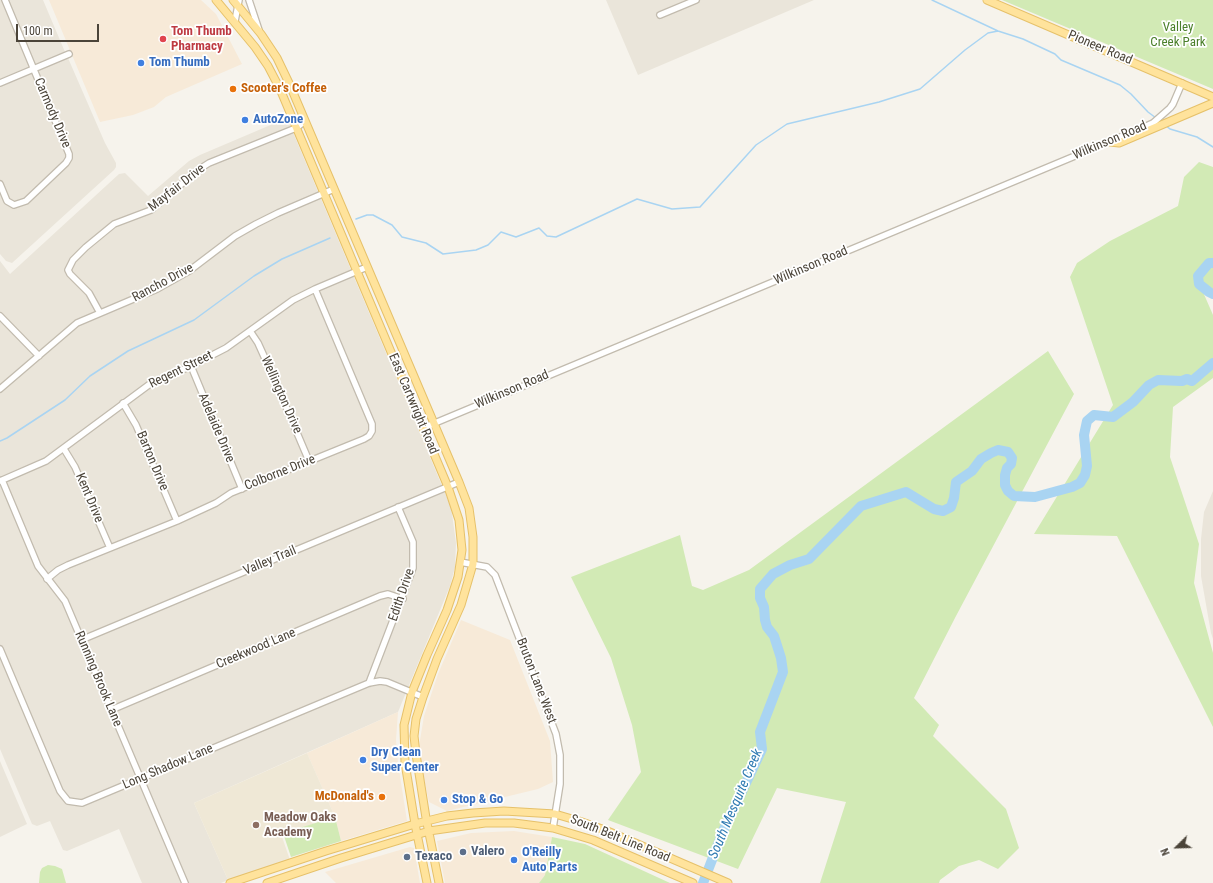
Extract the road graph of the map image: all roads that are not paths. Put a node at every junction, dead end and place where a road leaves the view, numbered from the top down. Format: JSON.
{"nodes":[{"id":1,"x":5,"y":0,"type":"edge"},
{"id":2,"x":216,"y":0,"type":"edge"},
{"id":3,"x":249,"y":0,"type":"edge"},
{"id":4,"x":696,"y":0,"type":"edge"},
{"id":5,"x":987,"y":0,"type":"edge"},
{"id":6,"x":236,"y":2,"type":"edge"},
{"id":7,"x":660,"y":15,"type":"dead end"},
{"id":8,"x":235,"y":21,"type":"junction"},
{"id":9,"x":261,"y":34,"type":"junction"},
{"id":10,"x":268,"y":45,"type":"junction"},
{"id":11,"x":258,"y":51,"type":"junction"},
{"id":12,"x":69,"y":54,"type":"dead end"},
{"id":13,"x":33,"y":69,"type":"junction"},
{"id":14,"x":0,"y":83,"type":"edge"},
{"id":15,"x":1182,"y":84,"type":"junction"},
{"id":16,"x":1213,"y":97,"type":"edge"},
{"id":17,"x":1213,"y":103,"type":"edge"},
{"id":18,"x":305,"y":121,"type":"junction"},
{"id":19,"x":296,"y":128,"type":"junction"},
{"id":20,"x":1144,"y":130,"type":"junction"},
{"id":21,"x":1110,"y":142,"type":"joint"},
{"id":22,"x":0,"y":184,"type":"edge"},
{"id":23,"x":334,"y":189,"type":"junction"},
{"id":24,"x":324,"y":194,"type":"junction"},
{"id":25,"x":368,"y":267,"type":"junction"},
{"id":26,"x":357,"y":271,"type":"junction"},
{"id":27,"x":315,"y":289,"type":"junction"},
{"id":28,"x":100,"y":313,"type":"junction"},
{"id":29,"x":0,"y":316,"type":"edge"},
{"id":30,"x":250,"y":331,"type":"junction"},
{"id":31,"x":38,"y":356,"type":"junction"},
{"id":32,"x":191,"y":366,"type":"junction"},
{"id":33,"x":0,"y":389,"type":"edge"},
{"id":34,"x":123,"y":403,"type":"junction"},
{"id":35,"x":434,"y":423,"type":"junction"},
{"id":36,"x":423,"y":428,"type":"junction"},
{"id":37,"x":64,"y":449,"type":"junction"},
{"id":38,"x":309,"y":461,"type":"junction"},
{"id":39,"x":1,"y":480,"type":"edge"},
{"id":40,"x":459,"y":482,"type":"junction"},
{"id":41,"x":448,"y":487,"type":"junction"},
{"id":42,"x":242,"y":489,"type":"junction"},
{"id":43,"x":398,"y":507,"type":"junction"},
{"id":44,"x":177,"y":521,"type":"junction"},
{"id":45,"x":110,"y":548,"type":"junction"},
{"id":46,"x":460,"y":562,"type":"junction"},
{"id":47,"x":473,"y":564,"type":"junction"},
{"id":48,"x":48,"y":579,"type":"junction"},
{"id":49,"x":402,"y":599,"type":"junction"},
{"id":50,"x":81,"y":640,"type":"junction"},
{"id":51,"x":0,"y":649,"type":"edge"},
{"id":52,"x":369,"y":683,"type":"junction"},
{"id":53,"x":412,"y":692,"type":"junction"},
{"id":54,"x":423,"y":697,"type":"junction"},
{"id":55,"x":110,"y":710,"type":"junction"},
{"id":56,"x":140,"y":779,"type":"junction"},
{"id":57,"x":555,"y":814,"type":"junction"},
{"id":58,"x":427,"y":821,"type":"junction"},
{"id":59,"x":415,"y":824,"type":"junction"},
{"id":60,"x":553,"y":828,"type":"junction"},
{"id":61,"x":429,"y":832,"type":"junction"},
{"id":62,"x":417,"y":835,"type":"junction"},
{"id":63,"x":349,"y":844,"type":"junction"},
{"id":64,"x":320,"y":865,"type":"junction"},
{"id":65,"x":185,"y":883,"type":"edge"},
{"id":66,"x":230,"y":883,"type":"edge"},
{"id":67,"x":267,"y":883,"type":"edge"},
{"id":68,"x":427,"y":883,"type":"edge"},
{"id":69,"x":439,"y":883,"type":"edge"},
{"id":70,"x":693,"y":883,"type":"edge"},
{"id":71,"x":728,"y":883,"type":"edge"}],
"edges":[{"from":1,"to":13,"type":"street","name":"Carmody Drive"},
{"from":2,"to":8,"type":"main road","name":"East Cartwright Road"},
{"from":3,"to":9,"type":"street"},
{"from":4,"to":7,"type":"street"},
{"from":5,"to":15,"type":"main road","name":"Pioneer Road"},
{"from":6,"to":8,"type":"street"},
{"from":6,"to":9,"type":"main road","name":"East Cartwright Road"},
{"from":8,"to":11,"type":"main road","name":"East Cartwright Road"},
{"from":9,"to":10,"type":"main road","name":"East Cartwright Road"},
{"from":10,"to":11,"type":"main road"},
{"from":10,"to":18,"type":"main road","name":"East Cartwright Road"},
{"from":11,"to":19,"type":"main road","name":"East Cartwright Road"},
{"from":12,"to":13,"type":"street"},
{"from":13,"to":14,"type":"street"},
{"from":13,"to":22,"type":"street","name":"Carmody Drive"},
{"from":15,"to":16,"type":"main road","name":"Pioneer Road"},
{"from":15,"to":20,"type":"street","name":"Wilkinson Road"},
{"from":17,"to":20,"type":"main road"},
{"from":18,"to":19,"type":"street","name":"Mayfair Drive"},
{"from":18,"to":23,"type":"main road","name":"East Cartwright Road"},
{"from":19,"to":24,"type":"main road","name":"East Cartwright Road"},
{"from":19,"to":28,"type":"street","name":"Mayfair Drive"},
{"from":20,"to":21,"type":"main road"},
{"from":21,"to":35,"type":"street","name":"Wilkinson Road"},
{"from":23,"to":24,"type":"street","name":"Rancho Drive"},
{"from":23,"to":25,"type":"main road","name":"East Cartwright Road"},
{"from":24,"to":26,"type":"main road","name":"East Cartwright Road"},
{"from":24,"to":28,"type":"street","name":"Rancho Drive"},
{"from":25,"to":26,"type":"street","name":"Regent Street"},
{"from":25,"to":35,"type":"main road","name":"East Cartwright Road"},
{"from":26,"to":27,"type":"street","name":"Regent Street"},
{"from":26,"to":36,"type":"main road","name":"East Cartwright Road"},
{"from":27,"to":30,"type":"street","name":"Regent Street"},
{"from":27,"to":38,"type":"street","name":"Colborne Drive"},
{"from":28,"to":31,"type":"street","name":"Rancho Drive"},
{"from":29,"to":31,"type":"street"},
{"from":30,"to":32,"type":"street","name":"Regent Street"},
{"from":30,"to":38,"type":"street","name":"Wellington Drive"},
{"from":31,"to":33,"type":"street","name":"Rancho Drive"},
{"from":32,"to":34,"type":"street","name":"Regent Street"},
{"from":32,"to":42,"type":"street","name":"Adelaide Drive"},
{"from":34,"to":37,"type":"street","name":"Regent Street"},
{"from":34,"to":44,"type":"street","name":"Barton Drive"},
{"from":35,"to":36,"type":"street","name":"Wilkinson Road"},
{"from":35,"to":40,"type":"main road","name":"East Cartwright Road"},
{"from":36,"to":41,"type":"main road","name":"East Cartwright Road"},
{"from":37,"to":39,"type":"street","name":"Regent Street"},
{"from":37,"to":45,"type":"street","name":"Kent Drive"},
{"from":38,"to":42,"type":"street","name":"Colborne Drive"},
{"from":39,"to":48,"type":"street","name":"Running Brook Lane"},
{"from":40,"to":41,"type":"street","name":"Valley Trail"},
{"from":40,"to":47,"type":"main road","name":"East Cartwright Road"},
{"from":41,"to":43,"type":"street","name":"Valley Trail"},
{"from":41,"to":46,"type":"main road","name":"East Cartwright Road"},
{"from":42,"to":44,"type":"street","name":"Colborne Drive"},
{"from":43,"to":49,"type":"street","name":"Edith Drive"},
{"from":43,"to":50,"type":"street","name":"Valley Trail"},
{"from":44,"to":45,"type":"street","name":"Colborne Drive"},
{"from":45,"to":48,"type":"street","name":"Colborne Drive"},
{"from":46,"to":47,"type":"street","name":"Bruton Lane West"},
{"from":46,"to":53,"type":"main road","name":"East Cartwright Road"},
{"from":47,"to":54,"type":"main road","name":"East Cartwright Road"},
{"from":47,"to":57,"type":"street","name":"Bruton Lane West"},
{"from":48,"to":50,"type":"street","name":"Running Brook Lane"},
{"from":49,"to":52,"type":"street","name":"Edith Drive"},
{"from":49,"to":55,"type":"street","name":"Creekwood Lane"},
{"from":50,"to":55,"type":"street","name":"Running Brook Lane"},
{"from":51,"to":56,"type":"street","name":"Long Shadow Lane"},
{"from":52,"to":53,"type":"street","name":"Long Shadow Lane"},
{"from":52,"to":56,"type":"street","name":"Long Shadow Lane"},
{"from":53,"to":54,"type":"street","name":"Long Shadow Lane"},
{"from":53,"to":59,"type":"main road","name":"East Cartwright Road"},
{"from":54,"to":58,"type":"main road","name":"East Cartwright Road"},
{"from":55,"to":56,"type":"street","name":"Running Brook Lane"},
{"from":56,"to":65,"type":"street","name":"Running Brook Lane"},
{"from":57,"to":58,"type":"main road","name":"South Belt Line Road"},
{"from":57,"to":60,"type":"street","name":"Bruton Lane West"},
{"from":57,"to":71,"type":"main road","name":"South Belt Line Road"},
{"from":58,"to":59,"type":"main road","name":"South Belt Line Road"},
{"from":58,"to":61,"type":"main road","name":"East Cartwright Road"},
{"from":59,"to":62,"type":"main road","name":"East Cartwright Road"},
{"from":59,"to":63,"type":"main road","name":"South Belt Line Road"},
{"from":60,"to":61,"type":"main road","name":"South Belt Line Road"},
{"from":60,"to":70,"type":"main road","name":"South Belt Line Road"},
{"from":61,"to":62,"type":"main road","name":"South Belt Line Road"},
{"from":61,"to":69,"type":"main road","name":"East Cartwright Road"},
{"from":62,"to":64,"type":"main road","name":"South Belt Line Road"},
{"from":62,"to":68,"type":"main road","name":"East Cartwright Road"},
{"from":63,"to":64,"type":"main road"},
{"from":63,"to":66,"type":"main road","name":"South Belt Line Road"},
{"from":64,"to":67,"type":"main road","name":"South Belt Line Road"}]}
